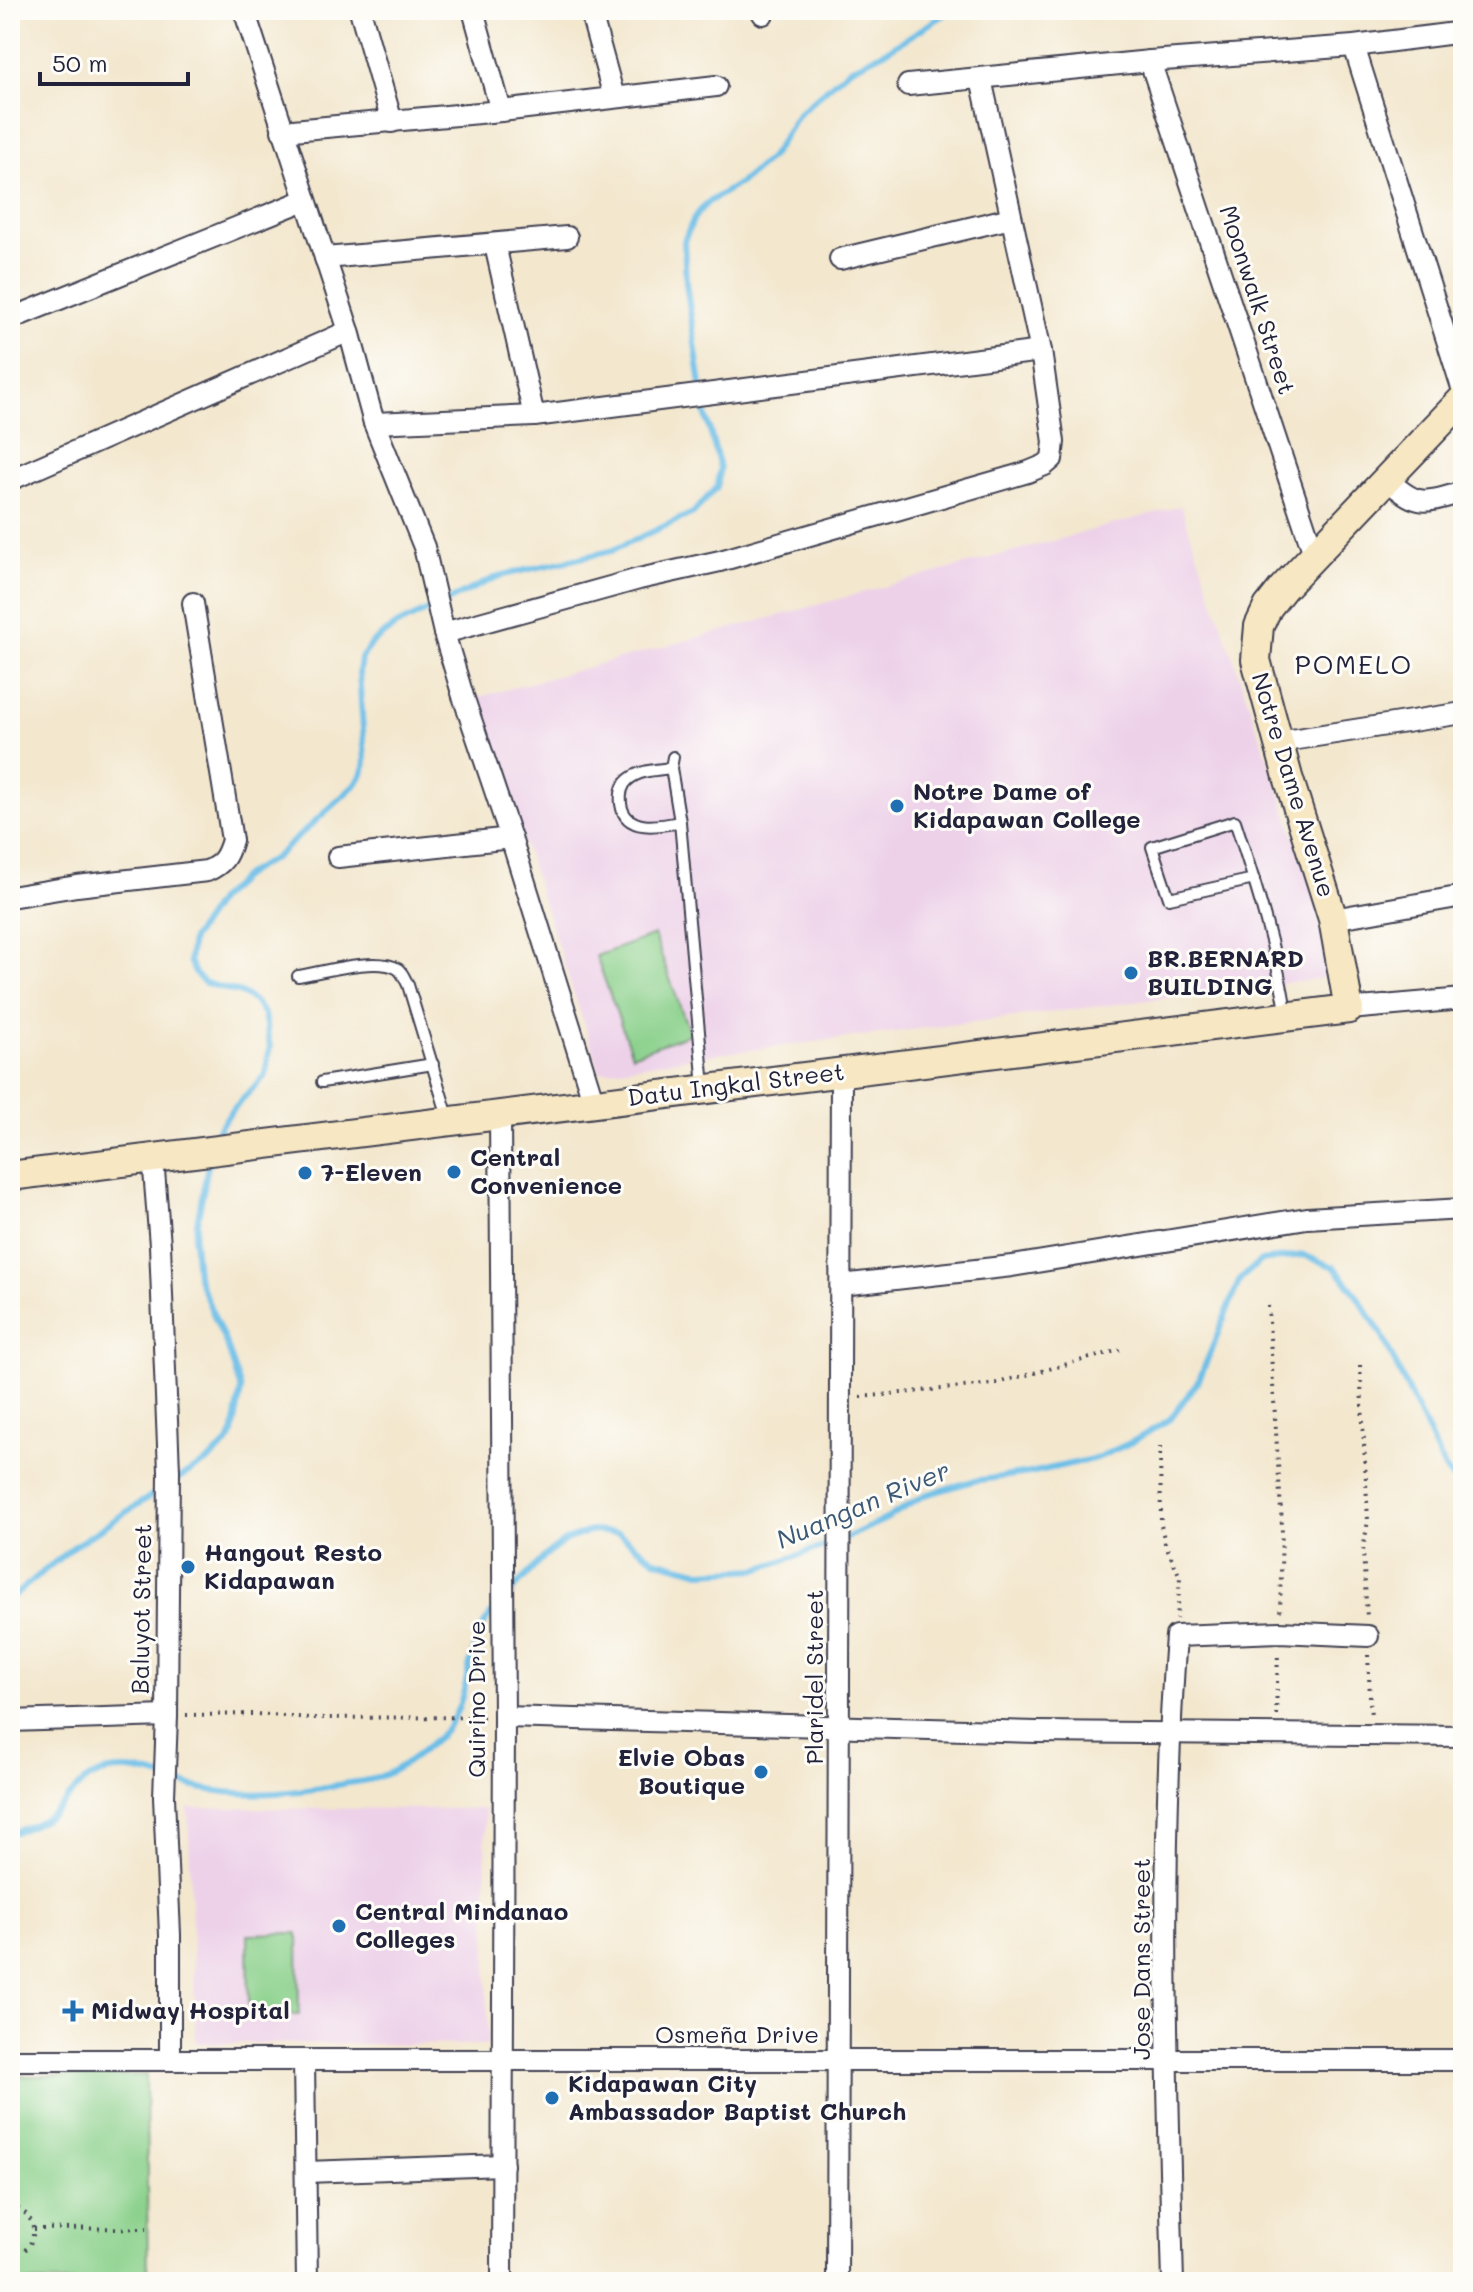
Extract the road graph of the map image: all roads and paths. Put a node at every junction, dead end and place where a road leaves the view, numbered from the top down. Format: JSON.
{"nodes":[{"id":1,"x":244,"y":10,"type":"edge"},
{"id":2,"x":360,"y":10,"type":"edge"},
{"id":3,"x":473,"y":10,"type":"edge"},
{"id":4,"x":590,"y":10,"type":"edge"},
{"id":5,"x":1463,"y":32,"type":"edge"},
{"id":6,"x":1354,"y":46,"type":"junction"},
{"id":7,"x":1150,"y":61,"type":"junction"},
{"id":8,"x":981,"y":79,"type":"junction"},
{"id":9,"x":908,"y":85,"type":"dead end"},
{"id":10,"x":716,"y":86,"type":"dead end"},
{"id":11,"x":614,"y":97,"type":"junction"},
{"id":12,"x":501,"y":111,"type":"junction"},
{"id":13,"x":392,"y":122,"type":"junction"},
{"id":14,"x":282,"y":131,"type":"junction"},
{"id":15,"x":305,"y":200,"type":"junction"},
{"id":16,"x":1011,"y":218,"type":"junction"},
{"id":17,"x":567,"y":237,"type":"dead end"},
{"id":18,"x":495,"y":245,"type":"junction"},
{"id":19,"x":325,"y":258,"type":"junction"},
{"id":20,"x":840,"y":259,"type":"dead end"},
{"id":21,"x":10,"y":319,"type":"edge"},
{"id":22,"x":349,"y":331,"type":"junction"},
{"id":23,"x":1041,"y":351,"type":"junction"},
{"id":24,"x":1463,"y":391,"type":"edge"},
{"id":25,"x":1463,"y":399,"type":"edge"},
{"id":26,"x":534,"y":416,"type":"junction"},
{"id":27,"x":374,"y":423,"type":"junction"},
{"id":28,"x":1387,"y":479,"type":"junction"},
{"id":29,"x":10,"y":480,"type":"edge"},
{"id":30,"x":1463,"y":492,"type":"edge"},
{"id":31,"x":1314,"y":554,"type":"junction"},
{"id":32,"x":193,"y":603,"type":"dead end"},
{"id":33,"x":443,"y":626,"type":"junction"},
{"id":34,"x":1463,"y":713,"type":"edge"},
{"id":35,"x":1278,"y":742,"type":"junction"},
{"id":36,"x":680,"y":822,"type":"junction"},
{"id":37,"x":511,"y":838,"type":"junction"},
{"id":38,"x":338,"y":857,"type":"dead end"},
{"id":39,"x":1254,"y":879,"type":"junction"},
{"id":40,"x":1463,"y":896,"type":"edge"},
{"id":41,"x":10,"y":897,"type":"edge"},
{"id":42,"x":1333,"y":919,"type":"junction"},
{"id":43,"x":298,"y":976,"type":"dead end"},
{"id":44,"x":1463,"y":999,"type":"edge"},
{"id":45,"x":1349,"y":1009,"type":"junction"},
{"id":46,"x":1288,"y":1016,"type":"junction"},
{"id":47,"x":433,"y":1064,"type":"junction"},
{"id":48,"x":841,"y":1072,"type":"junction"},
{"id":49,"x":322,"y":1082,"type":"dead end"},
{"id":50,"x":704,"y":1089,"type":"junction"},
{"id":51,"x":594,"y":1103,"type":"junction"},
{"id":52,"x":500,"y":1115,"type":"junction"},
{"id":53,"x":449,"y":1121,"type":"junction"},
{"id":54,"x":153,"y":1158,"type":"junction"},
{"id":55,"x":10,"y":1176,"type":"edge"},
{"id":56,"x":1463,"y":1209,"type":"edge"},
{"id":57,"x":841,"y":1285,"type":"junction"},
{"id":58,"x":1268,"y":1306,"type":"dead end"},
{"id":59,"x":1120,"y":1350,"type":"dead end"},
{"id":60,"x":1360,"y":1365,"type":"dead end"},
{"id":61,"x":841,"y":1399,"type":"junction"},
{"id":62,"x":1160,"y":1446,"type":"dead end"},
{"id":63,"x":1279,"y":1632,"type":"junction"},
{"id":64,"x":1176,"y":1636,"type":"junction"},
{"id":65,"x":1368,"y":1636,"type":"junction"},
{"id":66,"x":167,"y":1716,"type":"junction"},
{"id":67,"x":494,"y":1717,"type":"junction"},
{"id":68,"x":10,"y":1721,"type":"edge"},
{"id":69,"x":841,"y":1727,"type":"junction"},
{"id":70,"x":1169,"y":1734,"type":"junction"},
{"id":71,"x":1276,"y":1735,"type":"junction"},
{"id":72,"x":1372,"y":1736,"type":"junction"},
{"id":73,"x":1463,"y":1736,"type":"edge"},
{"id":74,"x":10,"y":2060,"type":"edge"},
{"id":75,"x":170,"y":2060,"type":"junction"},
{"id":76,"x":1167,"y":2060,"type":"junction"},
{"id":77,"x":1463,"y":2060,"type":"edge"},
{"id":78,"x":304,"y":2061,"type":"junction"},
{"id":79,"x":504,"y":2061,"type":"junction"},
{"id":80,"x":839,"y":2061,"type":"junction"},
{"id":81,"x":503,"y":2165,"type":"junction"},
{"id":82,"x":306,"y":2172,"type":"junction"},
{"id":83,"x":10,"y":2206,"type":"edge"},
{"id":84,"x":147,"y":2228,"type":"dead end"},
{"id":85,"x":34,"y":2229,"type":"junction"},
{"id":86,"x":10,"y":2257,"type":"edge"},
{"id":87,"x":307,"y":2282,"type":"edge"},
{"id":88,"x":502,"y":2282,"type":"edge"},
{"id":89,"x":837,"y":2282,"type":"edge"},
{"id":90,"x":1173,"y":2282,"type":"edge"}],
"edges":[{"from":1,"to":14,"type":"street"},
{"from":2,"to":13,"type":"street"},
{"from":3,"to":12,"type":"street"},
{"from":4,"to":11,"type":"street"},
{"from":5,"to":6,"type":"street"},
{"from":6,"to":7,"type":"street"},
{"from":6,"to":24,"type":"street"},
{"from":7,"to":8,"type":"street"},
{"from":7,"to":31,"type":"street","name":"Moonwalk Street"},
{"from":8,"to":9,"type":"street"},
{"from":8,"to":16,"type":"street"},
{"from":10,"to":11,"type":"street"},
{"from":11,"to":12,"type":"street"},
{"from":12,"to":13,"type":"street"},
{"from":13,"to":14,"type":"street"},
{"from":14,"to":15,"type":"street"},
{"from":15,"to":19,"type":"street"},
{"from":15,"to":21,"type":"street"},
{"from":16,"to":20,"type":"street"},
{"from":16,"to":23,"type":"street"},
{"from":17,"to":18,"type":"street"},
{"from":18,"to":19,"type":"street"},
{"from":18,"to":26,"type":"street"},
{"from":19,"to":22,"type":"street"},
{"from":22,"to":27,"type":"street"},
{"from":22,"to":29,"type":"street"},
{"from":23,"to":26,"type":"street"},
{"from":23,"to":33,"type":"street"},
{"from":25,"to":28,"type":"street","name":"Notre Dame Avenue"},
{"from":26,"to":27,"type":"street"},
{"from":27,"to":33,"type":"street"},
{"from":28,"to":30,"type":"street"},
{"from":28,"to":31,"type":"street","name":"Notre Dame Avenue"},
{"from":31,"to":35,"type":"street","name":"Notre Dame Avenue"},
{"from":32,"to":41,"type":"street"},
{"from":33,"to":37,"type":"street"},
{"from":34,"to":35,"type":"street"},
{"from":35,"to":42,"type":"street","name":"Notre Dame Avenue"},
{"from":36,"to":36,"type":"lane"},
{"from":36,"to":50,"type":"lane"},
{"from":37,"to":38,"type":"street"},
{"from":37,"to":51,"type":"street"},
{"from":39,"to":39,"type":"lane"},
{"from":39,"to":46,"type":"lane"},
{"from":40,"to":42,"type":"street"},
{"from":42,"to":45,"type":"street","name":"Notre Dame Avenue"},
{"from":43,"to":47,"type":"lane"},
{"from":44,"to":45,"type":"street","name":"Datu Ingkal Street"},
{"from":45,"to":46,"type":"street","name":"Datu Ingkal Street"},
{"from":46,"to":48,"type":"street","name":"Datu Ingkal Street"},
{"from":47,"to":49,"type":"lane"},
{"from":47,"to":53,"type":"lane"},
{"from":48,"to":50,"type":"street","name":"Datu Ingkal Street"},
{"from":48,"to":57,"type":"street","name":"Plaridel Street"},
{"from":50,"to":51,"type":"street","name":"Datu Ingkal Street"},
{"from":51,"to":52,"type":"street","name":"Datu Ingkal Street"},
{"from":52,"to":53,"type":"street","name":"Datu Ingkal Street"},
{"from":52,"to":67,"type":"street","name":"Quirino Drive"},
{"from":53,"to":54,"type":"street","name":"Datu Ingkal Street"},
{"from":54,"to":55,"type":"street","name":"Datu Ingkal Street"},
{"from":54,"to":66,"type":"street","name":"Baluyot Street"},
{"from":56,"to":57,"type":"street"},
{"from":57,"to":61,"type":"street","name":"Plaridel Street"},
{"from":58,"to":63,"type":"path"},
{"from":59,"to":61,"type":"path"},
{"from":60,"to":65,"type":"path"},
{"from":61,"to":69,"type":"street","name":"Plaridel Street"},
{"from":62,"to":64,"type":"path"},
{"from":63,"to":64,"type":"street"},
{"from":63,"to":65,"type":"street"},
{"from":63,"to":71,"type":"path"},
{"from":64,"to":70,"type":"street","name":"Jose Dans Street"},
{"from":65,"to":72,"type":"path"},
{"from":66,"to":67,"type":"path"},
{"from":66,"to":68,"type":"street"},
{"from":66,"to":75,"type":"street","name":"Baluyot Street"},
{"from":67,"to":69,"type":"street"},
{"from":67,"to":79,"type":"street","name":"Quirino Drive"},
{"from":69,"to":70,"type":"street"},
{"from":69,"to":80,"type":"street","name":"Plaridel Street"},
{"from":70,"to":71,"type":"street"},
{"from":70,"to":76,"type":"street","name":"Jose Dans Street"},
{"from":71,"to":72,"type":"street"},
{"from":72,"to":73,"type":"street"},
{"from":74,"to":75,"type":"street","name":"Osmeña Drive"},
{"from":75,"to":78,"type":"street","name":"Osmeña Drive"},
{"from":76,"to":77,"type":"street","name":"Osmeña Drive"},
{"from":76,"to":80,"type":"street","name":"Osmeña Drive"},
{"from":76,"to":90,"type":"street","name":"Jose Dans Street"},
{"from":78,"to":79,"type":"street","name":"Osmeña Drive"},
{"from":78,"to":82,"type":"street"},
{"from":79,"to":80,"type":"street","name":"Osmeña Drive"},
{"from":79,"to":81,"type":"street","name":"Quirino Drive"},
{"from":80,"to":89,"type":"street","name":"Plaridel Street"},
{"from":81,"to":82,"type":"street"},
{"from":81,"to":88,"type":"street","name":"Quirino Drive"},
{"from":82,"to":87,"type":"street"},
{"from":83,"to":85,"type":"path"},
{"from":84,"to":85,"type":"path"},
{"from":85,"to":86,"type":"path"}]}
